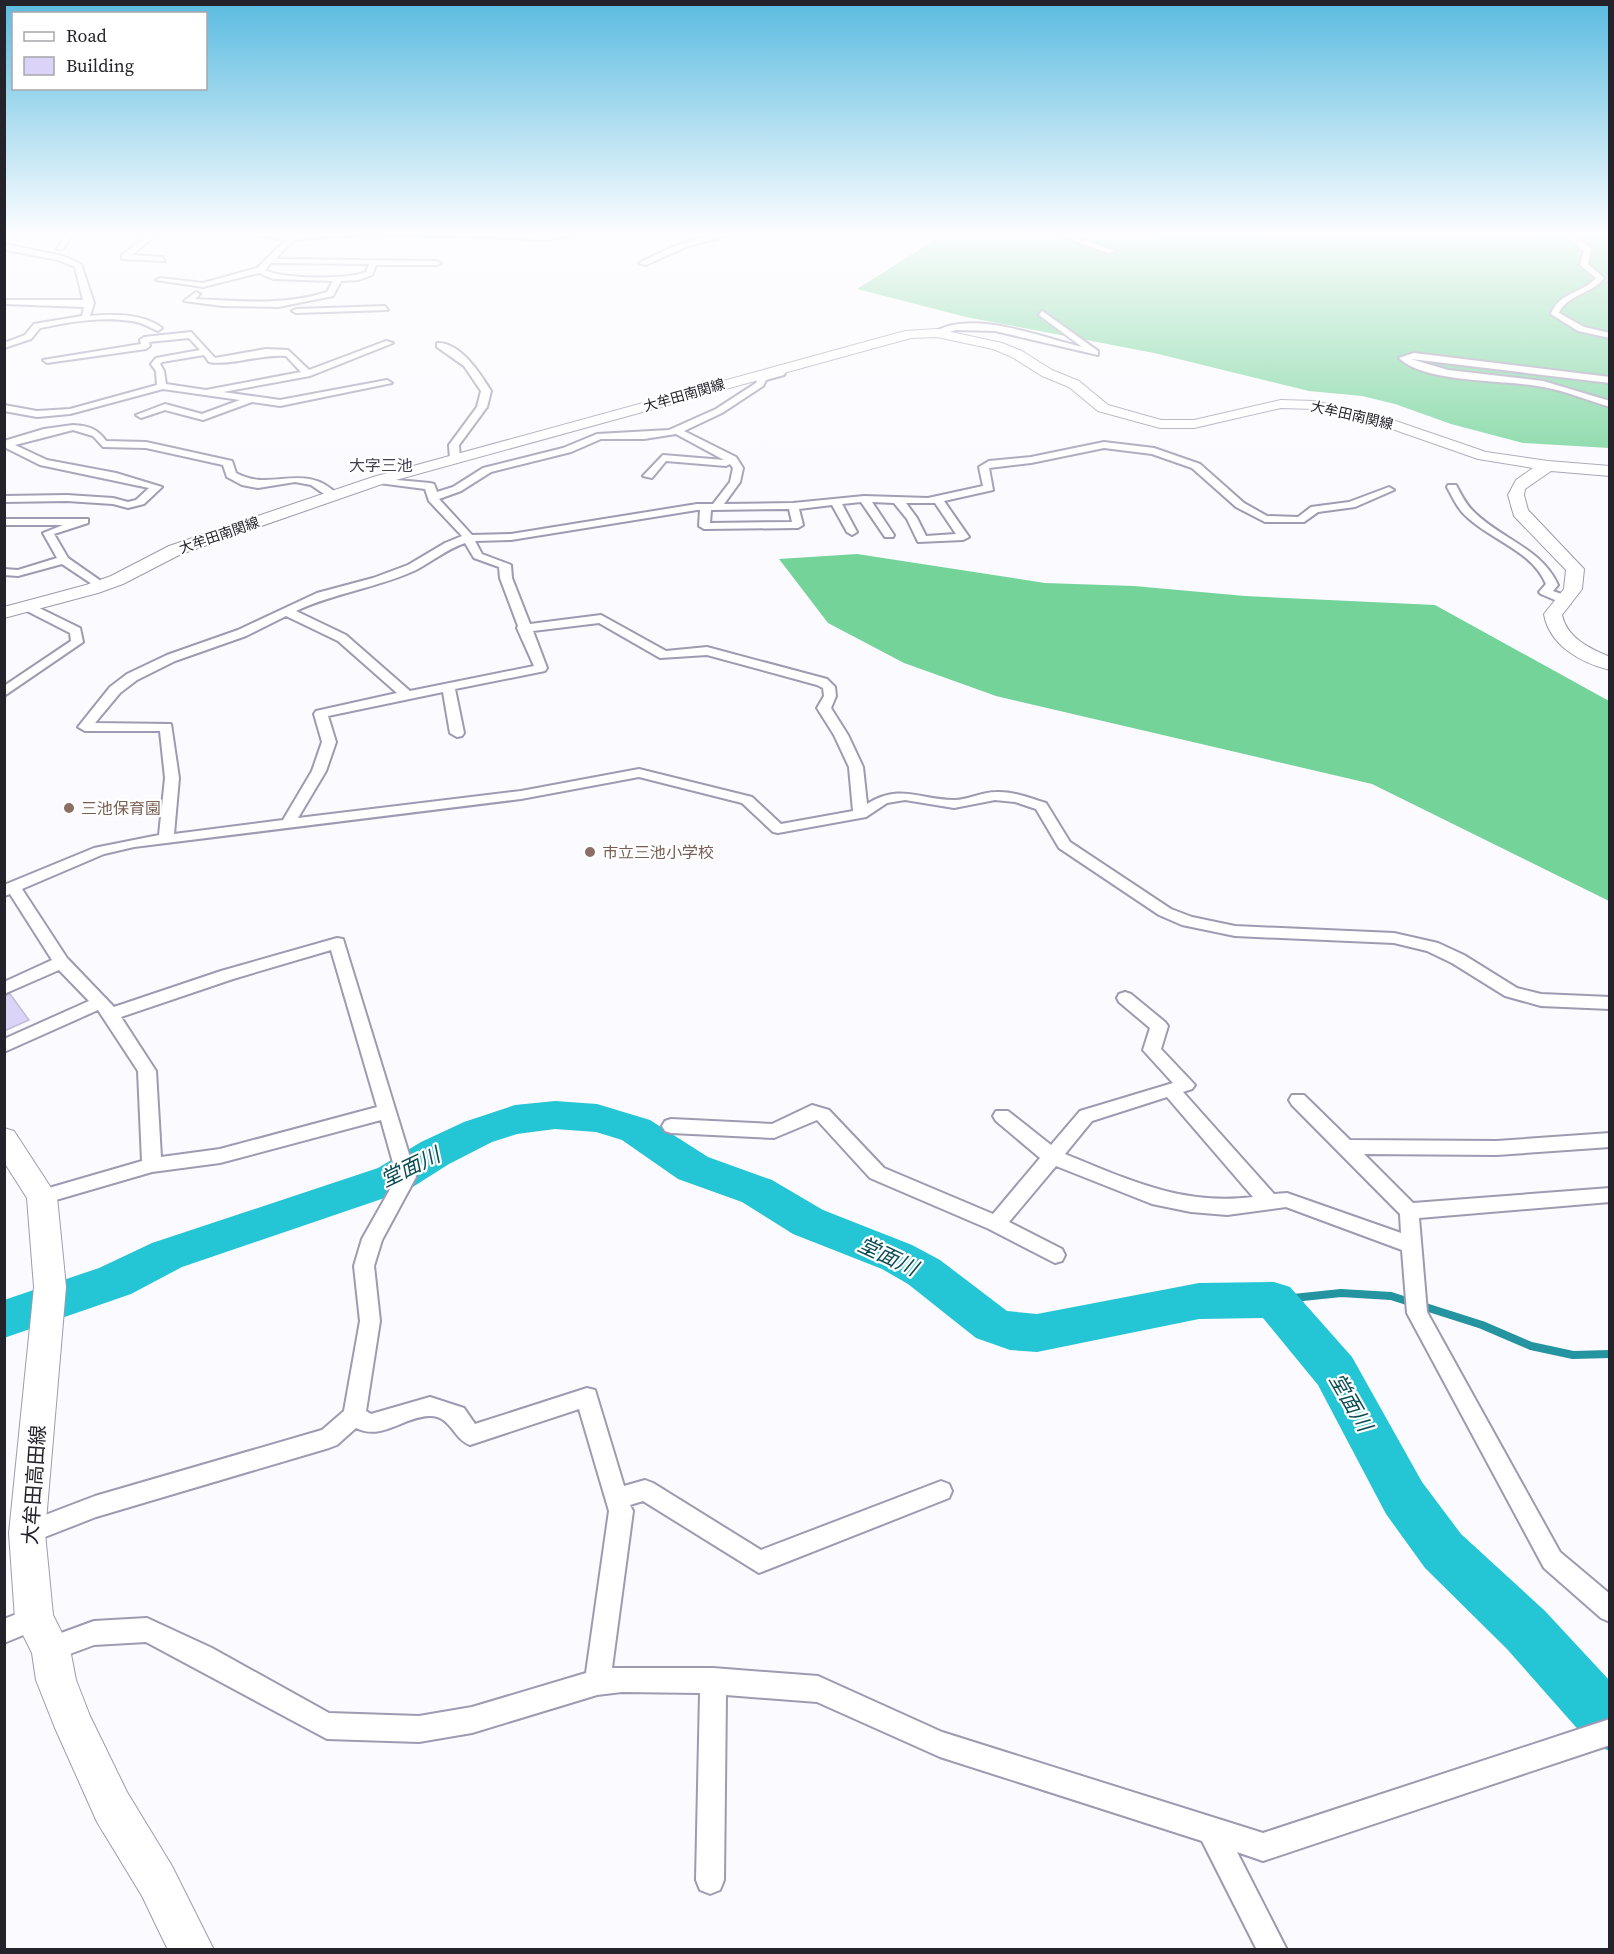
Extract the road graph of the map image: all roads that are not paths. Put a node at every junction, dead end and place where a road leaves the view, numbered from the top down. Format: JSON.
{"nodes":[{"id":1,"x":42,"y":325,"type":"edge"},
{"id":2,"x":154,"y":325,"type":"edge"},
{"id":3,"x":1058,"y":325,"type":"edge"},
{"id":4,"x":1574,"y":325,"type":"edge"},
{"id":5,"x":158,"y":328,"type":"dead end"},
{"id":6,"x":937,"y":333,"type":"junction"},
{"id":7,"x":1610,"y":336,"type":"edge"},
{"id":8,"x":389,"y":343,"type":"dead end"},
{"id":9,"x":440,"y":345,"type":"dead end"},
{"id":10,"x":4,"y":346,"type":"edge"},
{"id":11,"x":206,"y":352,"type":"junction"},
{"id":12,"x":46,"y":360,"type":"dead end"},
{"id":13,"x":786,"y":367,"type":"junction"},
{"id":14,"x":307,"y":374,"type":"junction"},
{"id":15,"x":1610,"y":380,"type":"edge"},
{"id":16,"x":387,"y":383,"type":"dead end"},
{"id":17,"x":162,"y":386,"type":"junction"},
{"id":18,"x":208,"y":392,"type":"junction"},
{"id":19,"x":222,"y":394,"type":"junction"},
{"id":20,"x":252,"y":399,"type":"junction"},
{"id":21,"x":1610,"y":404,"type":"edge"},
{"id":22,"x":4,"y":408,"type":"edge"},
{"id":23,"x":183,"y":412,"type":"junction"},
{"id":24,"x":56,"y":413,"type":"junction"},
{"id":25,"x":141,"y":415,"type":"dead end"},
{"id":26,"x":72,"y":425,"type":"junction"},
{"id":27,"x":674,"y":430,"type":"junction"},
{"id":28,"x":5,"y":445,"type":"edge"},
{"id":29,"x":455,"y":459,"type":"junction"},
{"id":30,"x":735,"y":464,"type":"junction"},
{"id":31,"x":1548,"y":466,"type":"junction"},
{"id":32,"x":1610,"y":471,"type":"edge"},
{"id":33,"x":648,"y":476,"type":"dead end"},
{"id":34,"x":379,"y":480,"type":"junction"},
{"id":35,"x":1452,"y":487,"type":"dead end"},
{"id":36,"x":1389,"y":490,"type":"dead end"},
{"id":37,"x":334,"y":496,"type":"junction"},
{"id":38,"x":433,"y":497,"type":"junction"},
{"id":39,"x":4,"y":499,"type":"edge"},
{"id":40,"x":864,"y":499,"type":"junction"},
{"id":41,"x":937,"y":500,"type":"junction"},
{"id":42,"x":897,"y":501,"type":"junction"},
{"id":43,"x":836,"y":503,"type":"junction"},
{"id":44,"x":712,"y":506,"type":"junction"},
{"id":45,"x":793,"y":506,"type":"junction"},
{"id":46,"x":4,"y":522,"type":"edge"},
{"id":47,"x":852,"y":532,"type":"dead end"},
{"id":48,"x":889,"y":535,"type":"dead end"},
{"id":49,"x":468,"y":538,"type":"junction"},
{"id":50,"x":64,"y":560,"type":"junction"},
{"id":51,"x":4,"y":572,"type":"edge"},
{"id":52,"x":102,"y":586,"type":"junction"},
{"id":53,"x":1566,"y":600,"type":"junction"},
{"id":54,"x":31,"y":608,"type":"junction"},
{"id":55,"x":286,"y":611,"type":"junction"},
{"id":56,"x":4,"y":613,"type":"edge"},
{"id":57,"x":524,"y":628,"type":"junction"},
{"id":58,"x":1610,"y":664,"type":"edge"},
{"id":59,"x":448,"y":686,"type":"junction"},
{"id":60,"x":4,"y":692,"type":"edge"},
{"id":61,"x":407,"y":695,"type":"junction"},
{"id":62,"x":457,"y":733,"type":"dead end"},
{"id":63,"x":861,"y":814,"type":"junction"},
{"id":64,"x":287,"y":825,"type":"junction"},
{"id":65,"x":166,"y":838,"type":"junction"},
{"id":66,"x":9,"y":889,"type":"edge"},
{"id":67,"x":61,"y":962,"type":"junction"},
{"id":68,"x":4,"y":989,"type":"edge"},
{"id":69,"x":1125,"y":998,"type":"dead end"},
{"id":70,"x":1610,"y":1003,"type":"edge"},
{"id":71,"x":105,"y":1008,"type":"junction"},
{"id":72,"x":4,"y":1046,"type":"edge"},
{"id":73,"x":1170,"y":1090,"type":"junction"},
{"id":74,"x":1299,"y":1100,"type":"dead end"},
{"id":75,"x":388,"y":1110,"type":"junction"},
{"id":76,"x":1002,"y":1116,"type":"dead end"},
{"id":77,"x":672,"y":1126,"type":"dead end"},
{"id":78,"x":4,"y":1138,"type":"edge"},
{"id":79,"x":1610,"y":1140,"type":"edge"},
{"id":80,"x":1345,"y":1148,"type":"junction"},
{"id":81,"x":1051,"y":1156,"type":"junction"},
{"id":82,"x":152,"y":1165,"type":"junction"},
{"id":83,"x":1610,"y":1195,"type":"edge"},
{"id":84,"x":42,"y":1197,"type":"junction"},
{"id":85,"x":1269,"y":1202,"type":"junction"},
{"id":86,"x":1409,"y":1211,"type":"junction"},
{"id":87,"x":996,"y":1224,"type":"junction"},
{"id":88,"x":1412,"y":1245,"type":"junction"},
{"id":89,"x":1055,"y":1256,"type":"dead end"},
{"id":90,"x":354,"y":1416,"type":"junction"},
{"id":91,"x":941,"y":1491,"type":"dead end"},
{"id":92,"x":617,"y":1498,"type":"junction"},
{"id":93,"x":27,"y":1533,"type":"junction"},
{"id":94,"x":1610,"y":1610,"type":"edge"},
{"id":95,"x":30,"y":1633,"type":"edge"},
{"id":96,"x":713,"y":1681,"type":"junction"},
{"id":97,"x":597,"y":1682,"type":"junction"},
{"id":98,"x":1604,"y":1734,"type":"edge"},
{"id":99,"x":1210,"y":1829,"type":"junction"},
{"id":100,"x":710,"y":1880,"type":"dead end"},
{"id":101,"x":192,"y":1950,"type":"edge"},
{"id":102,"x":1273,"y":1950,"type":"edge"}],
"edges":[{"from":1,"to":10,"type":"street"},
{"from":2,"to":5,"type":"street"},
{"from":3,"to":6,"type":"street"},
{"from":4,"to":7,"type":"street"},
{"from":6,"to":13,"type":"main road","name":"大牟田南関線"},
{"from":6,"to":31,"type":"main road","name":"大牟田南関線"},
{"from":8,"to":14,"type":"street"},
{"from":9,"to":29,"type":"street"},
{"from":11,"to":12,"type":"street"},
{"from":11,"to":14,"type":"street"},
{"from":11,"to":17,"type":"street"},
{"from":13,"to":27,"type":"street"},
{"from":13,"to":29,"type":"main road","name":"大牟田南関線"},
{"from":14,"to":18,"type":"street"},
{"from":15,"to":21,"type":"street"},
{"from":16,"to":20,"type":"street"},
{"from":17,"to":18,"type":"street"},
{"from":17,"to":24,"type":"street"},
{"from":18,"to":19,"type":"street"},
{"from":19,"to":20,"type":"street"},
{"from":19,"to":23,"type":"street"},
{"from":20,"to":23,"type":"street"},
{"from":22,"to":24,"type":"street"},
{"from":23,"to":25,"type":"street"},
{"from":24,"to":26,"type":"street"},
{"from":26,"to":28,"type":"street"},
{"from":26,"to":37,"type":"street"},
{"from":27,"to":30,"type":"street"},
{"from":27,"to":38,"type":"street"},
{"from":28,"to":39,"type":"street"},
{"from":29,"to":34,"type":"main road","name":"大牟田南関線"},
{"from":30,"to":33,"type":"street"},
{"from":30,"to":44,"type":"street"},
{"from":31,"to":32,"type":"main road","name":"大牟田南関線"},
{"from":31,"to":53,"type":"main road"},
{"from":34,"to":37,"type":"main road","name":"大牟田南関線"},
{"from":34,"to":38,"type":"street"},
{"from":35,"to":53,"type":"street"},
{"from":36,"to":41,"type":"street"},
{"from":37,"to":52,"type":"main road","name":"大牟田南関線"},
{"from":38,"to":49,"type":"street"},
{"from":40,"to":42,"type":"street"},
{"from":40,"to":43,"type":"street"},
{"from":40,"to":48,"type":"street"},
{"from":41,"to":42,"type":"street"},
{"from":41,"to":42,"type":"street"},
{"from":43,"to":45,"type":"street"},
{"from":43,"to":47,"type":"street"},
{"from":44,"to":45,"type":"street"},
{"from":44,"to":45,"type":"street"},
{"from":44,"to":49,"type":"street"},
{"from":46,"to":50,"type":"street"},
{"from":49,"to":55,"type":"street"},
{"from":49,"to":57,"type":"street"},
{"from":50,"to":51,"type":"street"},
{"from":50,"to":52,"type":"street"},
{"from":52,"to":54,"type":"main road","name":"大牟田南関線"},
{"from":53,"to":58,"type":"main road"},
{"from":54,"to":56,"type":"main road","name":"大牟田南関線"},
{"from":54,"to":60,"type":"street"},
{"from":55,"to":61,"type":"street"},
{"from":55,"to":65,"type":"street"},
{"from":57,"to":59,"type":"street"},
{"from":57,"to":63,"type":"street"},
{"from":59,"to":61,"type":"street"},
{"from":59,"to":62,"type":"street"},
{"from":61,"to":64,"type":"street"},
{"from":63,"to":64,"type":"street"},
{"from":63,"to":70,"type":"street"},
{"from":64,"to":65,"type":"street"},
{"from":65,"to":66,"type":"street"},
{"from":66,"to":67,"type":"street"},
{"from":67,"to":68,"type":"street"},
{"from":67,"to":71,"type":"street"},
{"from":69,"to":73,"type":"street"},
{"from":71,"to":72,"type":"street"},
{"from":71,"to":75,"type":"street"},
{"from":71,"to":82,"type":"street"},
{"from":73,"to":81,"type":"street"},
{"from":73,"to":85,"type":"street"},
{"from":74,"to":80,"type":"street"},
{"from":75,"to":82,"type":"street"},
{"from":75,"to":90,"type":"street"},
{"from":76,"to":81,"type":"street"},
{"from":77,"to":87,"type":"street"},
{"from":78,"to":84,"type":"main road","name":"大牟田高田線"},
{"from":79,"to":80,"type":"street"},
{"from":80,"to":86,"type":"street"},
{"from":81,"to":85,"type":"street"},
{"from":81,"to":87,"type":"street"},
{"from":82,"to":84,"type":"street"},
{"from":83,"to":86,"type":"street"},
{"from":84,"to":93,"type":"main road","name":"大牟田高田線"},
{"from":85,"to":88,"type":"street"},
{"from":86,"to":88,"type":"street"},
{"from":87,"to":89,"type":"street"},
{"from":88,"to":94,"type":"street"},
{"from":90,"to":92,"type":"street"},
{"from":90,"to":93,"type":"street"},
{"from":91,"to":92,"type":"street"},
{"from":92,"to":97,"type":"street"},
{"from":93,"to":95,"type":"main road","name":"大牟田高田線"},
{"from":95,"to":97,"type":"street"},
{"from":95,"to":101,"type":"main road","name":"大牟田高田線"},
{"from":96,"to":97,"type":"street"},
{"from":96,"to":99,"type":"street"},
{"from":96,"to":100,"type":"street"},
{"from":98,"to":99,"type":"street"},
{"from":99,"to":102,"type":"street"}]}
